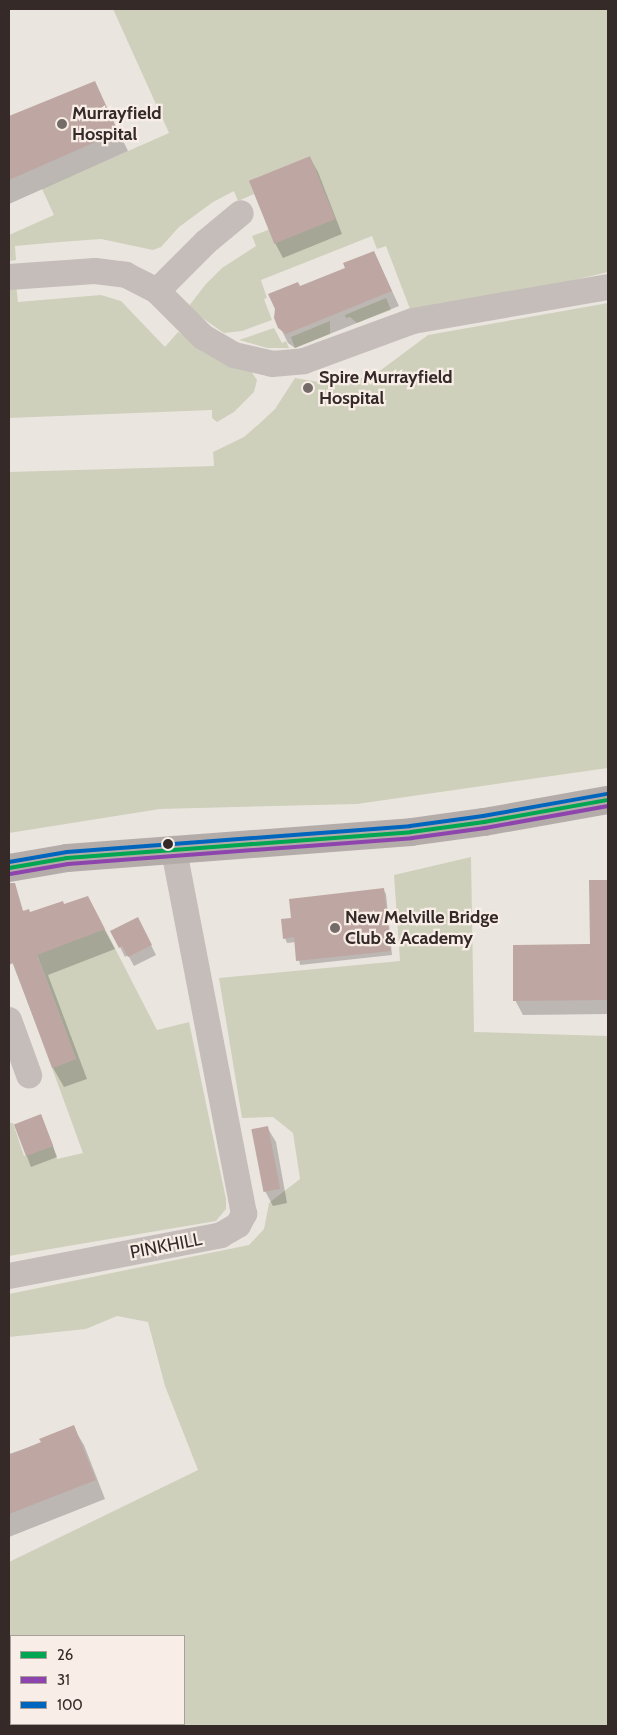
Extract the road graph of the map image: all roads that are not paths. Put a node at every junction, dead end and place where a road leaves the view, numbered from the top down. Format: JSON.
{"nodes":[{"id":1,"x":241,"y":213,"type":"dead end"},
{"id":2,"x":9,"y":277,"type":"edge"},
{"id":3,"x":608,"y":287,"type":"edge"},
{"id":4,"x":157,"y":292,"type":"junction"},
{"id":5,"x":608,"y":800,"type":"edge"},
{"id":6,"x":174,"y":849,"type":"junction"},
{"id":7,"x":9,"y":868,"type":"edge"},
{"id":8,"x":9,"y":1020,"type":"edge"},
{"id":9,"x":29,"y":1075,"type":"dead end"},
{"id":10,"x":9,"y":1276,"type":"edge"}],
"edges":[{"from":1,"to":4,"type":"street"},
{"from":2,"to":4,"type":"street"},
{"from":3,"to":4,"type":"street"},
{"from":5,"to":6,"type":"main road"},
{"from":6,"to":7,"type":"main road"},
{"from":6,"to":10,"type":"street","name":"PINKHILL"},
{"from":8,"to":9,"type":"street"}]}
